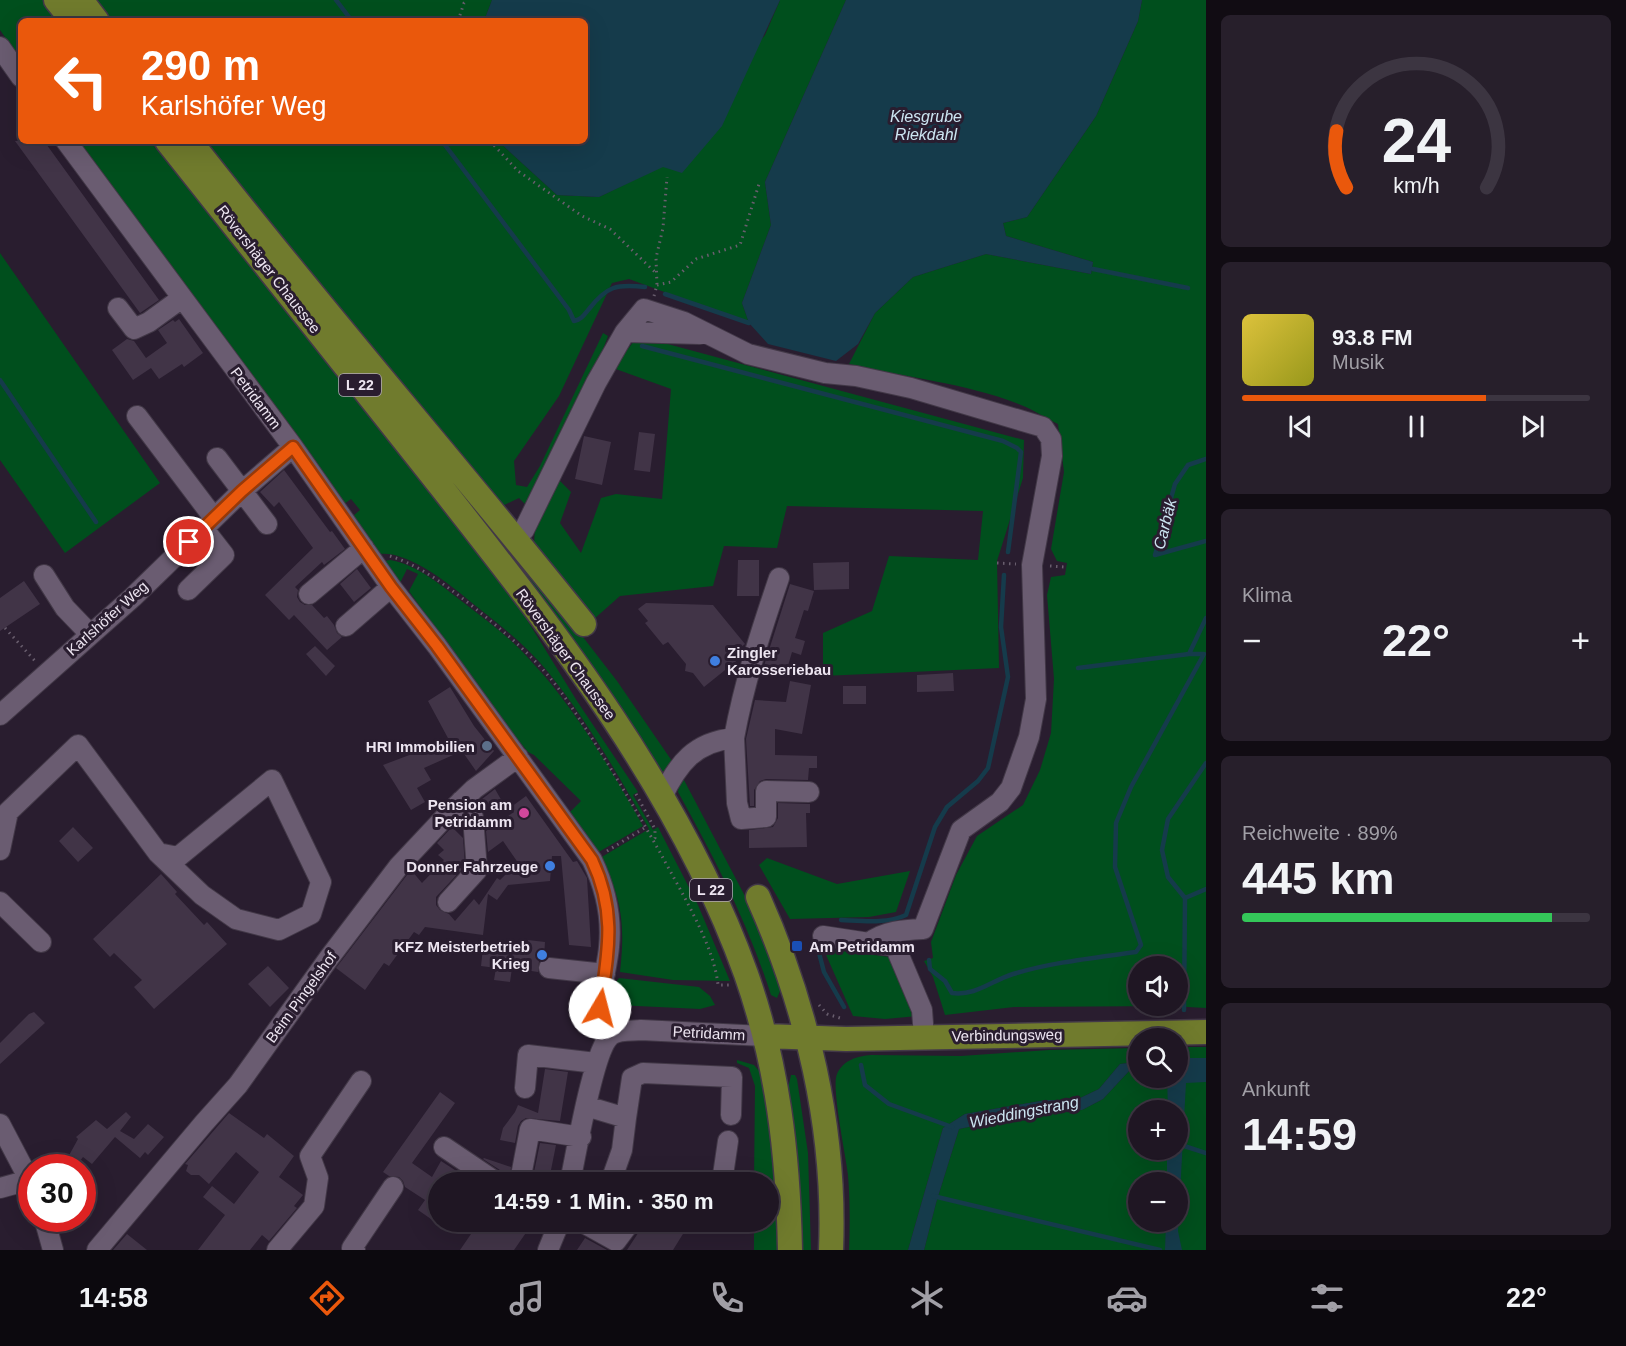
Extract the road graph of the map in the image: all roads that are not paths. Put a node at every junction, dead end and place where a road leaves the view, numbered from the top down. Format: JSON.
{"nodes":[{"id":1,"x":56,"y":0,"type":"edge"},
{"id":2,"x":81,"y":0,"type":"edge"},
{"id":3,"x":71,"y":18,"type":"edge"},
{"id":4,"x":95,"y":18,"type":"edge"},
{"id":5,"x":0,"y":47,"type":"edge"},
{"id":6,"x":18,"y":73,"type":"edge"},
{"id":7,"x":68,"y":144,"type":"edge"},
{"id":8,"x":169,"y":144,"type":"edge"},
{"id":9,"x":192,"y":144,"type":"edge"},
{"id":10,"x":182,"y":298,"type":"junction"},
{"id":11,"x":118,"y":308,"type":"dead end"},
{"id":12,"x":137,"y":416,"type":"dead end"},
{"id":13,"x":293,"y":447,"type":"junction"},
{"id":14,"x":218,"y":458,"type":"dead end"},
{"id":15,"x":242,"y":491,"type":"junction"},
{"id":16,"x":208,"y":523,"type":"junction"},
{"id":17,"x":267,"y":524,"type":"dead end"},
{"id":18,"x":516,"y":538,"type":"junction"},
{"id":19,"x":369,"y":555,"type":"junction"},
{"id":20,"x":44,"y":575,"type":"dead end"},
{"id":21,"x":779,"y":578,"type":"dead end"},
{"id":22,"x":391,"y":587,"type":"junction"},
{"id":23,"x":188,"y":590,"type":"dead end"},
{"id":24,"x":309,"y":594,"type":"dead end"},
{"id":25,"x":584,"y":624,"type":"dead end"},
{"id":26,"x":346,"y":626,"type":"dead end"},
{"id":27,"x":90,"y":634,"type":"junction"},
{"id":28,"x":0,"y":715,"type":"edge"},
{"id":29,"x":734,"y":738,"type":"junction"},
{"id":30,"x":518,"y":757,"type":"junction"},
{"id":31,"x":809,"y":792,"type":"dead end"},
{"id":32,"x":662,"y":797,"type":"junction"},
{"id":33,"x":461,"y":801,"type":"junction"},
{"id":34,"x":0,"y":850,"type":"edge"},
{"id":35,"x":158,"y":853,"type":"junction"},
{"id":36,"x":758,"y":897,"type":"dead end"},
{"id":37,"x":0,"y":902,"type":"edge"},
{"id":38,"x":448,"y":902,"type":"dead end"},
{"id":39,"x":823,"y":936,"type":"dead end"},
{"id":40,"x":40,"y":942,"type":"dead end"},
{"id":41,"x":869,"y":943,"type":"junction"},
{"id":42,"x":549,"y":968,"type":"dead end"},
{"id":43,"x":605,"y":974,"type":"junction"},
{"id":44,"x":1206,"y":1032,"type":"edge"},
{"id":45,"x":611,"y":1035,"type":"junction"},
{"id":46,"x":765,"y":1036,"type":"junction"},
{"id":47,"x":924,"y":1037,"type":"junction"},
{"id":48,"x":807,"y":1038,"type":"junction"},
{"id":49,"x":596,"y":1063,"type":"junction"},
{"id":50,"x":361,"y":1081,"type":"dead end"},
{"id":51,"x":525,"y":1088,"type":"dead end"},
{"id":52,"x":586,"y":1106,"type":"junction"},
{"id":53,"x":731,"y":1116,"type":"dead end"},
{"id":54,"x":626,"y":1118,"type":"junction"},
{"id":55,"x":0,"y":1124,"type":"edge"},
{"id":56,"x":581,"y":1137,"type":"junction"},
{"id":57,"x":728,"y":1141,"type":"dead end"},
{"id":58,"x":444,"y":1147,"type":"dead end"},
{"id":59,"x":18,"y":1159,"type":"edge"},
{"id":60,"x":481,"y":1172,"type":"edge"},
{"id":61,"x":522,"y":1172,"type":"edge"},
{"id":62,"x":572,"y":1172,"type":"edge"},
{"id":63,"x":614,"y":1172,"type":"edge"},
{"id":64,"x":723,"y":1172,"type":"edge"},
{"id":65,"x":18,"y":1185,"type":"edge"},
{"id":66,"x":393,"y":1187,"type":"dead end"},
{"id":67,"x":0,"y":1188,"type":"edge"},
{"id":68,"x":48,"y":1232,"type":"edge"},
{"id":69,"x":555,"y":1232,"type":"edge"},
{"id":70,"x":600,"y":1232,"type":"edge"},
{"id":71,"x":623,"y":1232,"type":"edge"},
{"id":72,"x":53,"y":1250,"type":"edge"},
{"id":73,"x":98,"y":1250,"type":"edge"},
{"id":74,"x":277,"y":1250,"type":"edge"},
{"id":75,"x":355,"y":1250,"type":"edge"},
{"id":76,"x":549,"y":1250,"type":"edge"},
{"id":77,"x":790,"y":1250,"type":"edge"},
{"id":78,"x":831,"y":1250,"type":"edge"}],
"edges":[{"from":1,"to":3,"type":"main road"},
{"from":2,"to":4,"type":"main road"},
{"from":5,"to":6,"type":"street"},
{"from":7,"to":10,"type":"street","name":"Petridamm"},
{"from":8,"to":32,"type":"main road","name":"Rövershäger Chaussee","number":"L 22"},
{"from":9,"to":18,"type":"main road","name":"Rövershäger Chaussee","number":"L 22"},
{"from":10,"to":11,"type":"street"},
{"from":10,"to":13,"type":"street","name":"Petridamm"},
{"from":12,"to":16,"type":"street"},
{"from":13,"to":15,"type":"street","name":"Karlshöfer Weg"},
{"from":13,"to":19,"type":"street","name":"Petridamm"},
{"from":14,"to":15,"type":"street"},
{"from":15,"to":16,"type":"street","name":"Karlshöfer Weg"},
{"from":15,"to":17,"type":"street"},
{"from":16,"to":23,"type":"street"},
{"from":16,"to":27,"type":"street","name":"Karlshöfer Weg"},
{"from":18,"to":25,"type":"main road","name":"Rövershäger Chaussee","number":"L 22"},
{"from":18,"to":41,"type":"street"},
{"from":19,"to":22,"type":"street","name":"Petridamm"},
{"from":19,"to":24,"type":"street"},
{"from":20,"to":27,"type":"street"},
{"from":21,"to":29,"type":"street"},
{"from":22,"to":26,"type":"street"},
{"from":22,"to":30,"type":"street","name":"Petridamm"},
{"from":27,"to":28,"type":"street","name":"Karlshöfer Weg"},
{"from":29,"to":31,"type":"street"},
{"from":29,"to":32,"type":"street"},
{"from":30,"to":33,"type":"street","name":"Beim Pingelshof"},
{"from":30,"to":43,"type":"street","name":"Petridamm"},
{"from":32,"to":46,"type":"main road","name":"Rövershäger Chaussee","number":"L 22"},
{"from":33,"to":38,"type":"street"},
{"from":33,"to":73,"type":"street","name":"Beim Pingelshof"},
{"from":34,"to":35,"type":"street"},
{"from":35,"to":35,"type":"street"},
{"from":36,"to":48,"type":"main road"},
{"from":37,"to":40,"type":"street"},
{"from":39,"to":41,"type":"street"},
{"from":41,"to":47,"type":"street"},
{"from":42,"to":43,"type":"street"},
{"from":43,"to":45,"type":"street","name":"Petridamm"},
{"from":44,"to":47,"type":"main road","name":"Verbindungsweg"},
{"from":45,"to":46,"type":"street","name":"Petridamm"},
{"from":45,"to":49,"type":"street"},
{"from":46,"to":48,"type":"main road","name":"Petridamm"},
{"from":46,"to":77,"type":"main road","name":"Rövershäger Chaussee","number":"L 22"},
{"from":47,"to":48,"type":"main road","name":"Verbindungsweg"},
{"from":48,"to":78,"type":"main road"},
{"from":49,"to":51,"type":"street"},
{"from":49,"to":52,"type":"street"},
{"from":50,"to":74,"type":"street"},
{"from":52,"to":54,"type":"street"},
{"from":52,"to":56,"type":"street"},
{"from":53,"to":54,"type":"street"},
{"from":54,"to":63,"type":"street"},
{"from":55,"to":59,"type":"street"},
{"from":56,"to":61,"type":"street"},
{"from":56,"to":62,"type":"street"},
{"from":57,"to":64,"type":"street"},
{"from":58,"to":60,"type":"street"},
{"from":65,"to":67,"type":"street"},
{"from":66,"to":75,"type":"street"},
{"from":68,"to":72,"type":"street"},
{"from":69,"to":76,"type":"street"},
{"from":70,"to":71,"type":"street"}]}
